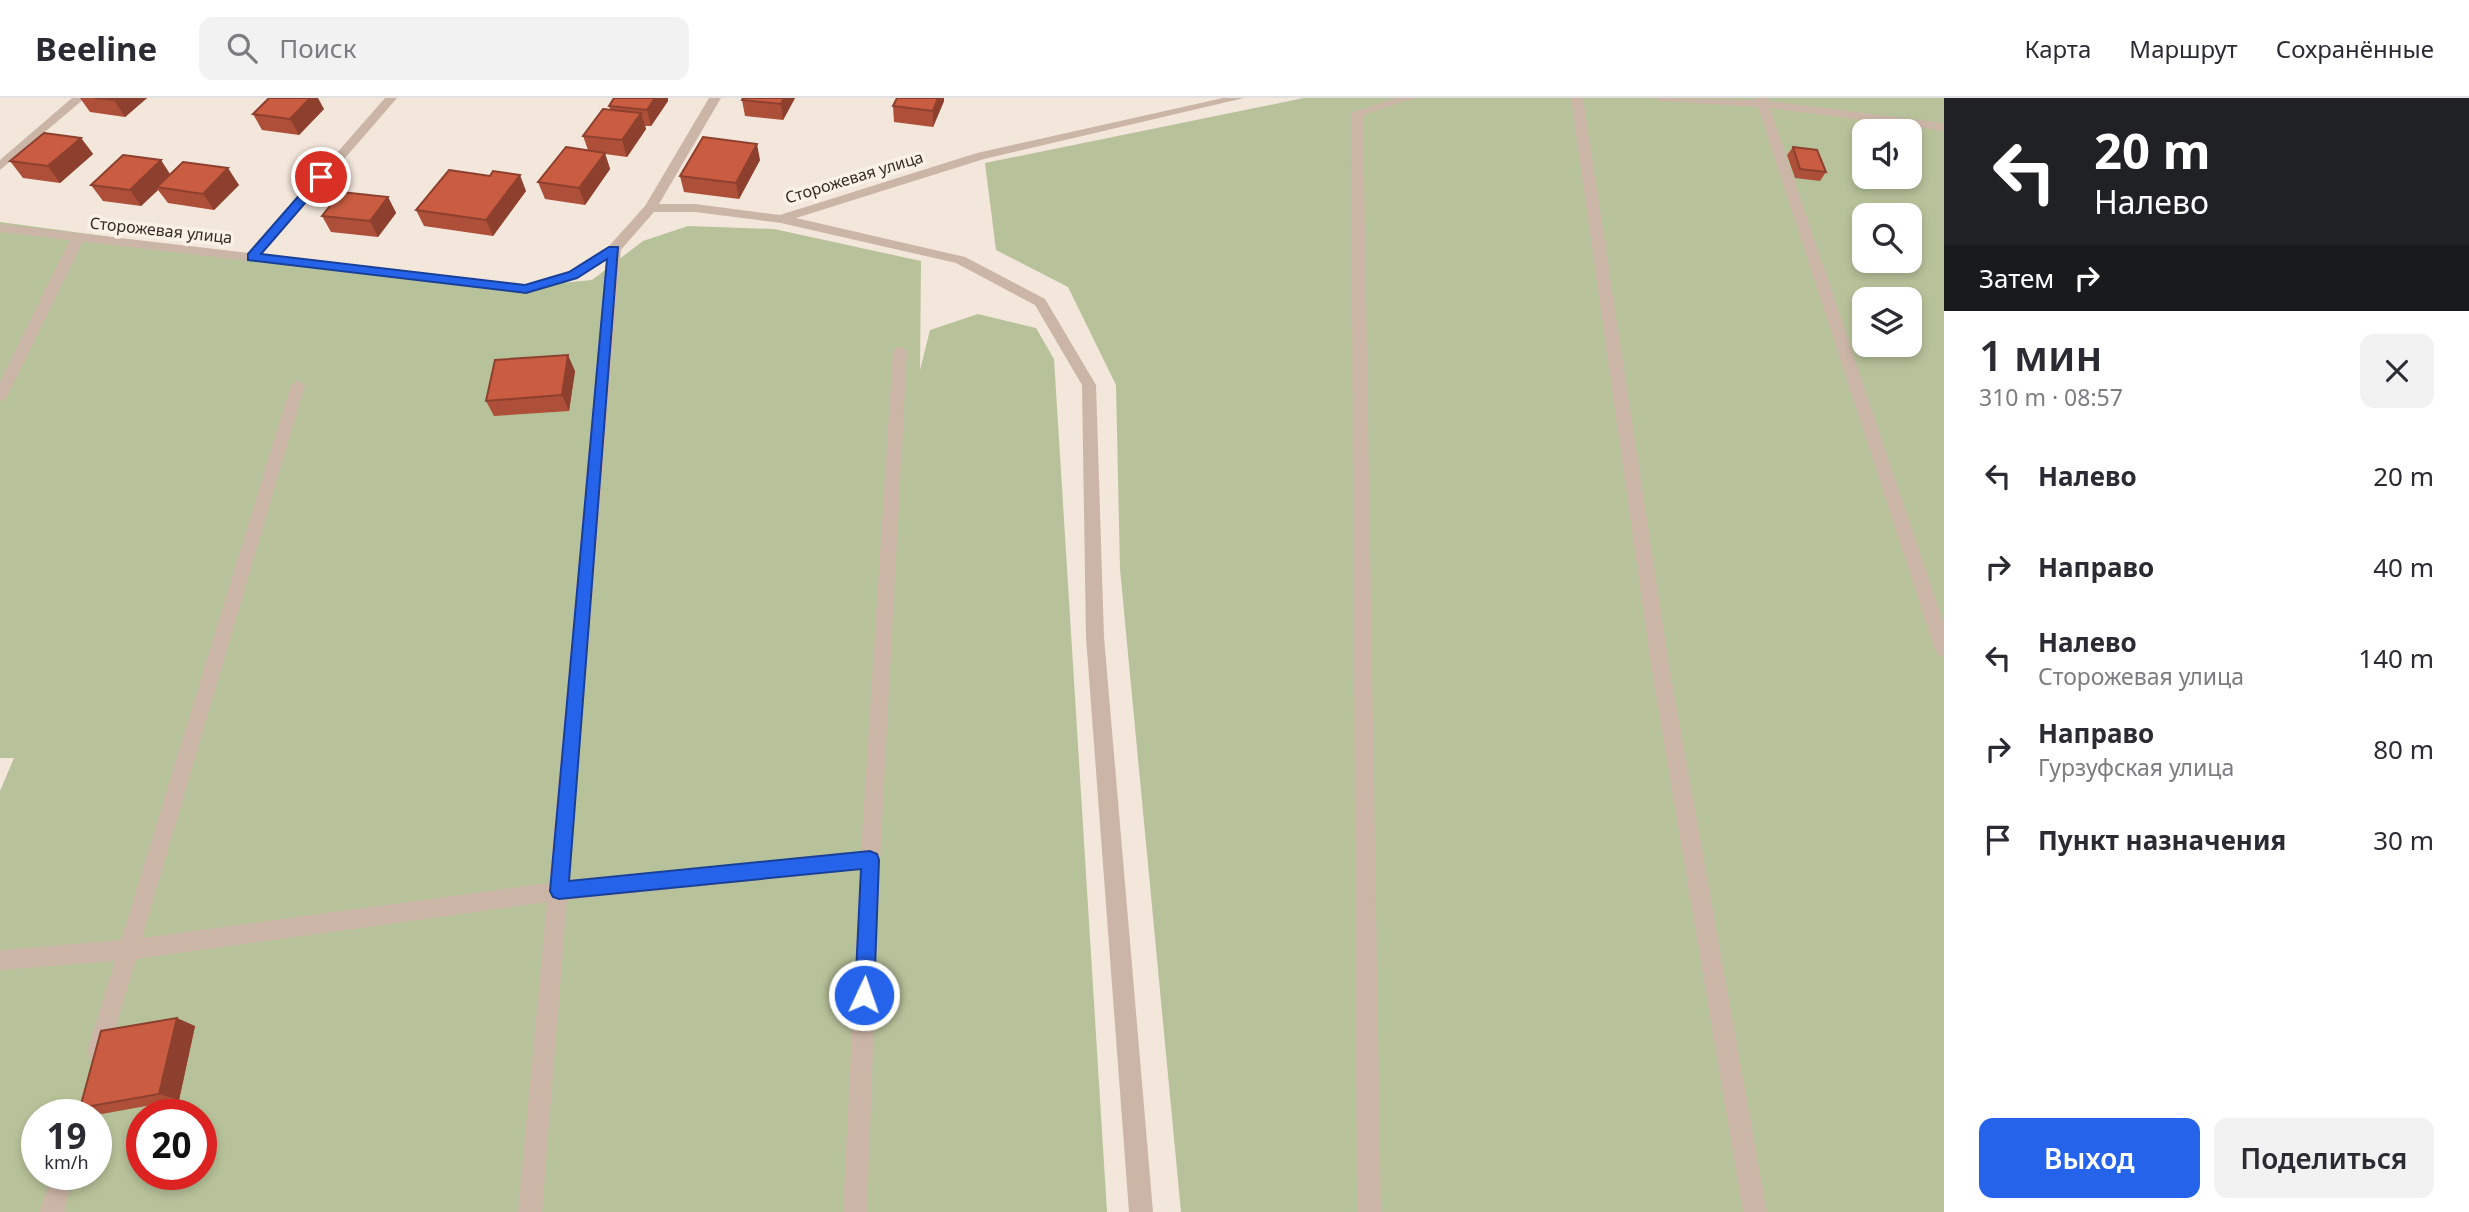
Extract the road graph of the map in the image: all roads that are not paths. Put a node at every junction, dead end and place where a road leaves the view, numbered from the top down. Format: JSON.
{"nodes":[{"id":1,"x":79,"y":98,"type":"edge"},
{"id":2,"x":391,"y":98,"type":"edge"},
{"id":3,"x":715,"y":98,"type":"edge"},
{"id":4,"x":1238,"y":98,"type":"edge"},
{"id":5,"x":1409,"y":98,"type":"edge"},
{"id":6,"x":1577,"y":98,"type":"edge"},
{"id":7,"x":1660,"y":98,"type":"edge"},
{"id":8,"x":1762,"y":101,"type":"edge"},
{"id":9,"x":1944,"y":127,"type":"edge"},
{"id":10,"x":0,"y":166,"type":"edge"},
{"id":11,"x":650,"y":208,"type":"junction"},
{"id":12,"x":780,"y":219,"type":"junction"},
{"id":13,"x":0,"y":228,"type":"edge"},
{"id":14,"x":77,"y":239,"type":"junction"},
{"id":15,"x":614,"y":249,"type":"junction"},
{"id":16,"x":252,"y":257,"type":"junction"},
{"id":17,"x":900,"y":351,"type":"dead end"},
{"id":18,"x":298,"y":385,"type":"dead end"},
{"id":19,"x":0,"y":397,"type":"edge"},
{"id":20,"x":1944,"y":650,"type":"edge"},
{"id":21,"x":870,"y":860,"type":"junction"},
{"id":22,"x":559,"y":891,"type":"junction"},
{"id":23,"x":127,"y":950,"type":"junction"},
{"id":24,"x":0,"y":960,"type":"edge"},
{"id":25,"x":95,"y":1064,"type":"edge"},
{"id":26,"x":58,"y":1190,"type":"edge"},
{"id":27,"x":52,"y":1212,"type":"edge"},
{"id":28,"x":530,"y":1212,"type":"edge"},
{"id":29,"x":855,"y":1212,"type":"edge"},
{"id":30,"x":1141,"y":1212,"type":"edge"},
{"id":31,"x":1369,"y":1212,"type":"edge"},
{"id":32,"x":1755,"y":1212,"type":"edge"}],
"edges":[{"from":1,"to":10,"type":"street"},
{"from":2,"to":16,"type":"street"},
{"from":3,"to":11,"type":"street"},
{"from":4,"to":12,"type":"street","name":"Сторожевая улица"},
{"from":5,"to":31,"type":"street"},
{"from":6,"to":32,"type":"street"},
{"from":7,"to":8,"type":"street"},
{"from":8,"to":9,"type":"street"},
{"from":8,"to":20,"type":"street"},
{"from":11,"to":12,"type":"street","name":"Сторожевая улица"},
{"from":11,"to":15,"type":"street","name":"Сторожевая улица"},
{"from":12,"to":30,"type":"street"},
{"from":13,"to":14,"type":"street","name":"Сторожевая улица"},
{"from":14,"to":16,"type":"street","name":"Сторожевая улица"},
{"from":14,"to":19,"type":"street"},
{"from":15,"to":16,"type":"street","name":"Сторожевая улица"},
{"from":15,"to":22,"type":"street"},
{"from":17,"to":21,"type":"street"},
{"from":18,"to":23,"type":"street"},
{"from":21,"to":22,"type":"street"},
{"from":21,"to":29,"type":"street"},
{"from":22,"to":23,"type":"street"},
{"from":22,"to":28,"type":"street"},
{"from":23,"to":24,"type":"street"},
{"from":23,"to":25,"type":"street"},
{"from":26,"to":27,"type":"street"}]}
